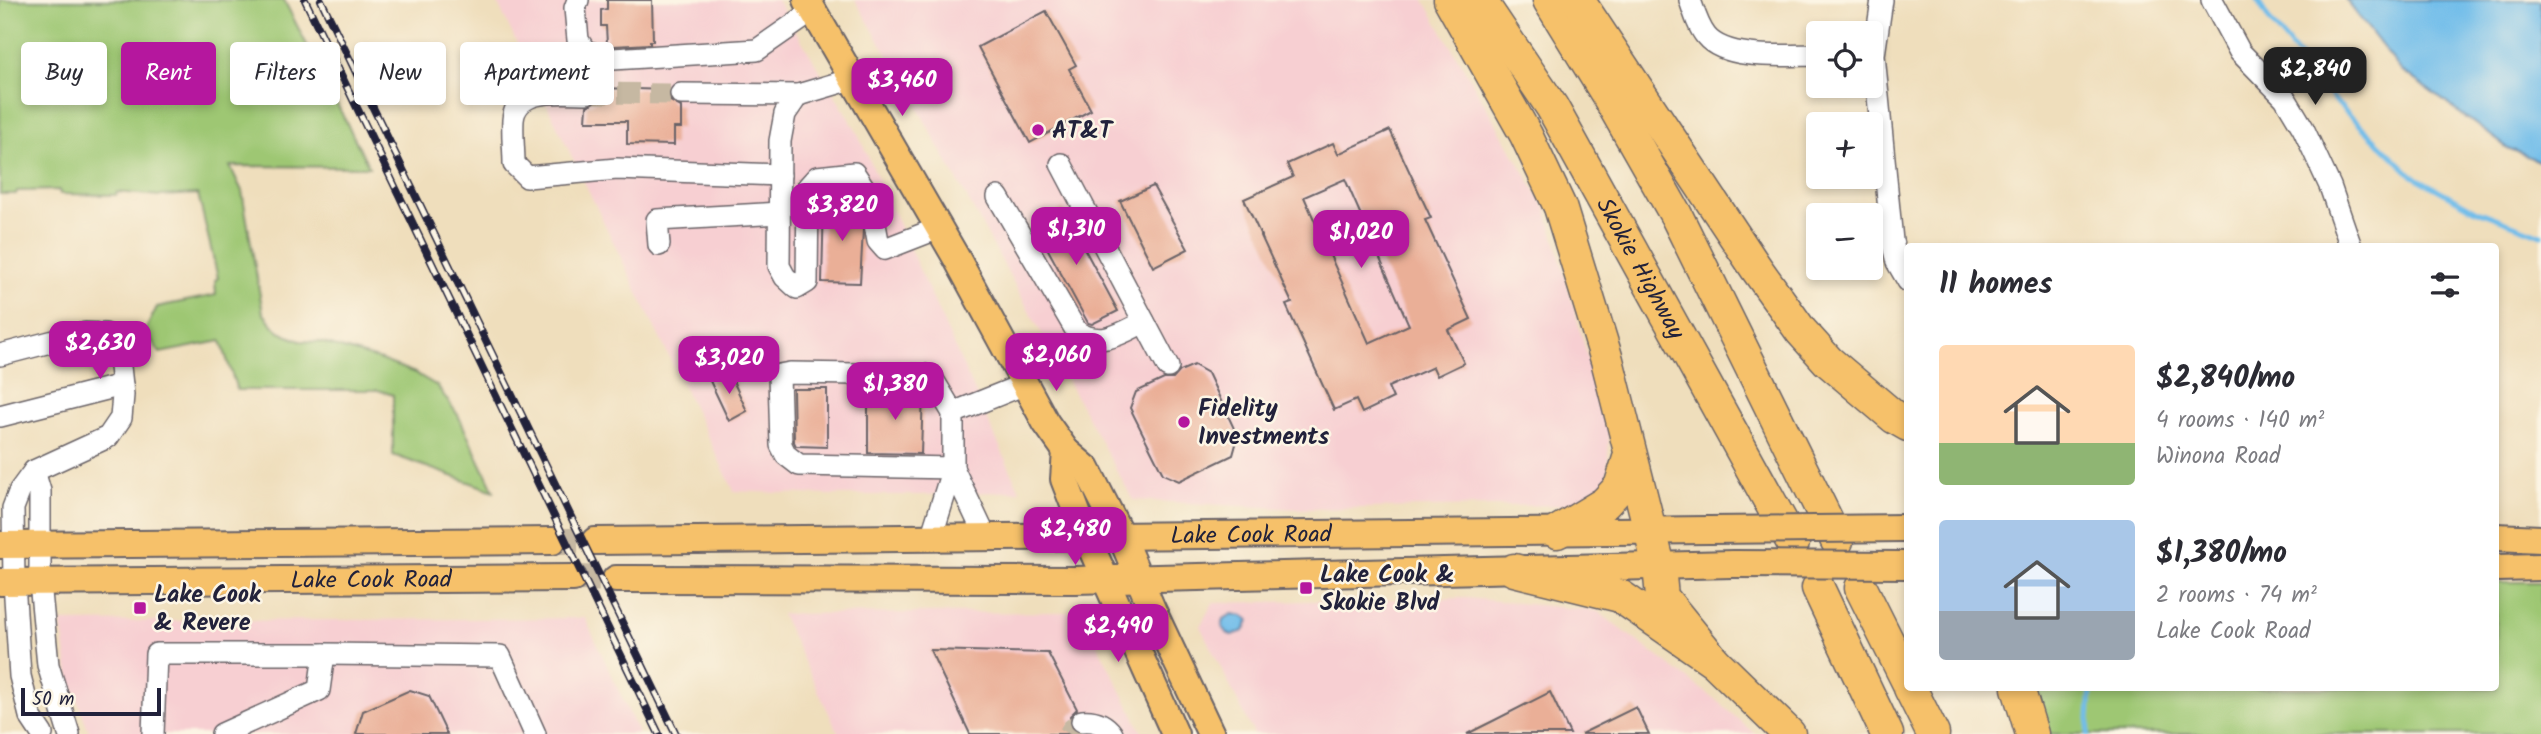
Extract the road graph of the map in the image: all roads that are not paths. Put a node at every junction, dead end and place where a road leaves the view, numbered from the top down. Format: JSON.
{"nodes":[{"id":1,"x":578,"y":0,"type":"edge"},
{"id":2,"x":1450,"y":0,"type":"edge"},
{"id":3,"x":1480,"y":0,"type":"edge"},
{"id":4,"x":1549,"y":0,"type":"edge"},
{"id":5,"x":1578,"y":0,"type":"edge"},
{"id":6,"x":1690,"y":0,"type":"edge"},
{"id":7,"x":1882,"y":0,"type":"edge"},
{"id":8,"x":2212,"y":0,"type":"edge"},
{"id":9,"x":810,"y":6,"type":"edge"},
{"id":10,"x":1878,"y":21,"type":"edge"},
{"id":11,"x":1806,"y":55,"type":"edge"},
{"id":12,"x":852,"y":79,"type":"junction"},
{"id":13,"x":681,"y":94,"type":"tunnel mouth"},
{"id":14,"x":798,"y":95,"type":"junction"},
{"id":15,"x":1877,"y":98,"type":"edge"},
{"id":16,"x":520,"y":105,"type":"edge"},
{"id":17,"x":1061,"y":164,"type":"dead end"},
{"id":18,"x":780,"y":175,"type":"junction"},
{"id":19,"x":998,"y":197,"type":"dead end"},
{"id":20,"x":779,"y":213,"type":"junction"},
{"id":21,"x":939,"y":228,"type":"junction"},
{"id":22,"x":2350,"y":243,"type":"edge"},
{"id":23,"x":659,"y":246,"type":"dead end"},
{"id":24,"x":1904,"y":275,"type":"edge"},
{"id":25,"x":1144,"y":322,"type":"junction"},
{"id":26,"x":0,"y":355,"type":"edge"},
{"id":27,"x":1168,"y":367,"type":"dead end"},
{"id":28,"x":1025,"y":384,"type":"junction"},
{"id":29,"x":122,"y":385,"type":"junction"},
{"id":30,"x":953,"y":413,"type":"junction"},
{"id":31,"x":0,"y":416,"type":"edge"},
{"id":32,"x":1904,"y":423,"type":"edge"},
{"id":33,"x":1066,"y":452,"type":"junction"},
{"id":34,"x":1630,"y":454,"type":"junction"},
{"id":35,"x":953,"y":468,"type":"junction"},
{"id":36,"x":1904,"y":528,"type":"edge"},
{"id":37,"x":1649,"y":531,"type":"junction"},
{"id":38,"x":1557,"y":532,"type":"junction"},
{"id":39,"x":1086,"y":536,"type":"junction"},
{"id":40,"x":1121,"y":536,"type":"junction"},
{"id":41,"x":2499,"y":537,"type":"edge"},
{"id":42,"x":931,"y":538,"type":"junction"},
{"id":43,"x":986,"y":538,"type":"junction"},
{"id":44,"x":2541,"y":539,"type":"edge"},
{"id":45,"x":552,"y":541,"type":"tunnel mouth"},
{"id":46,"x":595,"y":541,"type":"tunnel mouth"},
{"id":47,"x":1837,"y":541,"type":"dead end"},
{"id":48,"x":1793,"y":543,"type":"dead end"},
{"id":49,"x":18,"y":545,"type":"edge"},
{"id":50,"x":1904,"y":565,"type":"edge"},
{"id":51,"x":1659,"y":566,"type":"junction"},
{"id":52,"x":2541,"y":567,"type":"edge"},
{"id":53,"x":2499,"y":568,"type":"edge"},
{"id":54,"x":1514,"y":570,"type":"junction"},
{"id":55,"x":573,"y":578,"type":"tunnel mouth"},
{"id":56,"x":1138,"y":578,"type":"junction"},
{"id":57,"x":616,"y":579,"type":"tunnel mouth"},
{"id":58,"x":1106,"y":579,"type":"junction"},
{"id":59,"x":18,"y":582,"type":"edge"},
{"id":60,"x":1818,"y":588,"type":"dead end"},
{"id":61,"x":1861,"y":588,"type":"dead end"},
{"id":62,"x":324,"y":654,"type":"junction"},
{"id":63,"x":1714,"y":661,"type":"junction"},
{"id":64,"x":1904,"y":674,"type":"edge"},
{"id":65,"x":1912,"y":691,"type":"edge"},
{"id":66,"x":2019,"y":691,"type":"edge"},
{"id":67,"x":1083,"y":721,"type":"dead end"},
{"id":68,"x":1171,"y":733,"type":"edge"},
{"id":69,"x":41,"y":734,"type":"edge"},
{"id":70,"x":69,"y":734,"type":"edge"},
{"id":71,"x":153,"y":734,"type":"edge"},
{"id":72,"x":222,"y":734,"type":"edge"},
{"id":73,"x":535,"y":734,"type":"edge"},
{"id":74,"x":1112,"y":734,"type":"edge"},
{"id":75,"x":1211,"y":734,"type":"edge"},
{"id":76,"x":1789,"y":734,"type":"edge"},
{"id":77,"x":1887,"y":734,"type":"edge"},
{"id":78,"x":1933,"y":734,"type":"edge"},
{"id":79,"x":2032,"y":734,"type":"edge"}],
"edges":[{"from":1,"to":9,"type":"street"},
{"from":2,"to":34,"type":"highway"},
{"from":3,"to":48,"type":"highway","name":"Skokie Highway"},
{"from":4,"to":47,"type":"highway"},
{"from":5,"to":32,"type":"highway"},
{"from":6,"to":11,"type":"street"},
{"from":7,"to":10,"type":"street"},
{"from":8,"to":22,"type":"street"},
{"from":9,"to":12,"type":"main road"},
{"from":12,"to":14,"type":"street"},
{"from":12,"to":21,"type":"main road"},
{"from":13,"to":14,"type":"street"},
{"from":14,"to":18,"type":"street"},
{"from":15,"to":24,"type":"street"},
{"from":16,"to":18,"type":"street"},
{"from":17,"to":25,"type":"street"},
{"from":18,"to":20,"type":"street"},
{"from":19,"to":25,"type":"street"},
{"from":20,"to":21,"type":"street"},
{"from":20,"to":23,"type":"street"},
{"from":21,"to":28,"type":"main road"},
{"from":25,"to":27,"type":"street"},
{"from":26,"to":29,"type":"street"},
{"from":28,"to":30,"type":"street"},
{"from":28,"to":33,"type":"main road"},
{"from":29,"to":31,"type":"street"},
{"from":29,"to":49,"type":"street"},
{"from":30,"to":35,"type":"street"},
{"from":30,"to":35,"type":"street"},
{"from":33,"to":39,"type":"main road"},
{"from":33,"to":40,"type":"main road"},
{"from":34,"to":37,"type":"highway"},
{"from":34,"to":38,"type":"highway"},
{"from":35,"to":42,"type":"street"},
{"from":35,"to":43,"type":"street"},
{"from":36,"to":37,"type":"main road","name":"Lake Cook Road","bridge":true},
{"from":37,"to":38,"type":"main road","name":"Lake Cook Road"},
{"from":37,"to":51,"type":"highway"},
{"from":38,"to":40,"type":"main road","name":"Lake Cook Road"},
{"from":39,"to":40,"type":"main road","name":"Lake Cook Road"},
{"from":39,"to":43,"type":"main road","name":"Lake Cook Road"},
{"from":39,"to":58,"type":"main road"},
{"from":40,"to":56,"type":"main road"},
{"from":41,"to":44,"type":"main road"},
{"from":42,"to":43,"type":"main road","name":"Lake Cook Road"},
{"from":42,"to":46,"type":"main road","name":"Lake Cook Road"},
{"from":45,"to":49,"type":"main road","name":"Lake Cook Road"},
{"from":49,"to":59,"type":"street"},
{"from":50,"to":51,"type":"main road","name":"Lake Cook Road","bridge":true},
{"from":51,"to":54,"type":"main road","name":"Lake Cook Road"},
{"from":51,"to":63,"type":"highway"},
{"from":52,"to":53,"type":"main road"},
{"from":54,"to":56,"type":"main road","name":"Lake Cook Road"},
{"from":54,"to":63,"type":"highway"},
{"from":55,"to":59,"type":"main road","name":"Lake Cook Road"},
{"from":56,"to":58,"type":"main road","name":"Lake Cook Road"},
{"from":56,"to":75,"type":"main road"},
{"from":57,"to":58,"type":"main road","name":"Lake Cook Road"},
{"from":58,"to":68,"type":"main road"},
{"from":59,"to":69,"type":"street"},
{"from":59,"to":70,"type":"street"},
{"from":60,"to":77,"type":"highway"},
{"from":61,"to":64,"type":"highway"},
{"from":62,"to":71,"type":"street"},
{"from":62,"to":72,"type":"street"},
{"from":62,"to":73,"type":"street"},
{"from":63,"to":76,"type":"highway"},
{"from":65,"to":78,"type":"highway"},
{"from":66,"to":79,"type":"highway"},
{"from":67,"to":74,"type":"street"}]}
